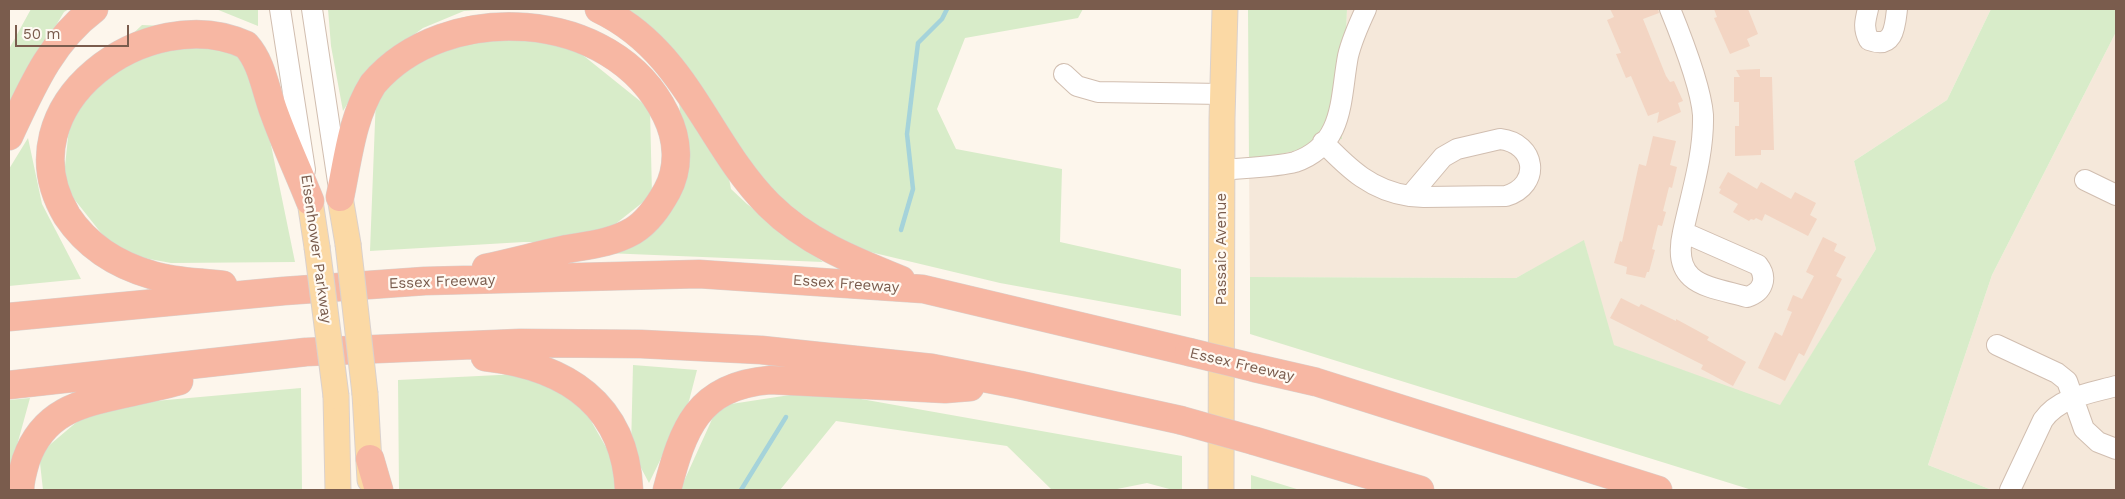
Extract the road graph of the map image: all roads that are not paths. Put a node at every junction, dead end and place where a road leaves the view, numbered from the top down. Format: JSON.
{"nodes":[{"id":1,"x":94,"y":9,"type":"edge"},
{"id":2,"x":280,"y":9,"type":"edge"},
{"id":3,"x":312,"y":9,"type":"edge"},
{"id":4,"x":599,"y":9,"type":"edge"},
{"id":5,"x":1225,"y":9,"type":"edge"},
{"id":6,"x":1366,"y":9,"type":"edge"},
{"id":7,"x":1670,"y":9,"type":"edge"},
{"id":8,"x":1868,"y":9,"type":"edge"},
{"id":9,"x":1872,"y":9,"type":"edge"},
{"id":10,"x":1897,"y":9,"type":"edge"},
{"id":11,"x":180,"y":12,"type":"dead end"},
{"id":12,"x":121,"y":26,"type":"dead end"},
{"id":13,"x":1064,"y":74,"type":"dead end"},
{"id":14,"x":1222,"y":94,"type":"junction"},
{"id":15,"x":9,"y":136,"type":"edge"},
{"id":16,"x":1324,"y":142,"type":"junction"},
{"id":17,"x":1222,"y":170,"type":"junction"},
{"id":18,"x":2085,"y":180,"type":"dead end"},
{"id":19,"x":2116,"y":195,"type":"edge"},
{"id":20,"x":1410,"y":196,"type":"junction"},
{"id":21,"x":340,"y":197,"type":"junction"},
{"id":22,"x":310,"y":201,"type":"junction"},
{"id":23,"x":1683,"y":232,"type":"dead end"},
{"id":24,"x":425,"y":282,"type":"junction"},
{"id":25,"x":923,"y":289,"type":"junction"},
{"id":26,"x":284,"y":291,"type":"junction"},
{"id":27,"x":9,"y":318,"type":"edge"},
{"id":28,"x":1997,"y":345,"type":"dead end"},
{"id":29,"x":409,"y":349,"type":"junction"},
{"id":30,"x":306,"y":352,"type":"junction"},
{"id":31,"x":9,"y":385,"type":"edge"},
{"id":32,"x":1020,"y":385,"type":"junction"},
{"id":33,"x":2116,"y":386,"type":"edge"},
{"id":34,"x":2073,"y":398,"type":"junction"},
{"id":35,"x":2116,"y":448,"type":"edge"},
{"id":36,"x":370,"y":459,"type":"junction"},
{"id":37,"x":20,"y":490,"type":"edge"},
{"id":38,"x":338,"y":490,"type":"edge"},
{"id":39,"x":370,"y":490,"type":"edge"},
{"id":40,"x":379,"y":490,"type":"edge"},
{"id":41,"x":629,"y":490,"type":"edge"},
{"id":42,"x":666,"y":490,"type":"edge"},
{"id":43,"x":1221,"y":490,"type":"edge"},
{"id":44,"x":1420,"y":490,"type":"edge"},
{"id":45,"x":1658,"y":490,"type":"edge"},
{"id":46,"x":2010,"y":490,"type":"edge"}],
"edges":[{"from":1,"to":15,"type":"highway"},
{"from":2,"to":22,"type":"street","name":"Eisenhower Parkway"},
{"from":3,"to":21,"type":"street","name":"Eisenhower Parkway"},
{"from":4,"to":25,"type":"highway"},
{"from":5,"to":14,"type":"main road","name":"Passaic Avenue"},
{"from":6,"to":16,"type":"street"},
{"from":7,"to":23,"type":"street"},
{"from":8,"to":10,"type":"street"},
{"from":9,"to":10,"type":"street"},
{"from":11,"to":22,"type":"highway"},
{"from":12,"to":26,"type":"highway"},
{"from":13,"to":14,"type":"street"},
{"from":14,"to":17,"type":"main road","name":"Passaic Avenue"},
{"from":16,"to":17,"type":"street"},
{"from":16,"to":20,"type":"street"},
{"from":17,"to":43,"type":"main road","name":"Passaic Avenue"},
{"from":18,"to":19,"type":"street"},
{"from":20,"to":20,"type":"street"},
{"from":21,"to":24,"type":"highway"},
{"from":21,"to":36,"type":"main road","name":"Eisenhower Parkway","bridge":true},
{"from":22,"to":38,"type":"main road","name":"Eisenhower Parkway","bridge":true},
{"from":24,"to":25,"type":"highway","name":"Essex Freeway"},
{"from":24,"to":26,"type":"highway","name":"Essex Freeway"},
{"from":25,"to":45,"type":"highway","name":"Essex Freeway","bridge":true},
{"from":26,"to":27,"type":"highway","name":"Essex Freeway"},
{"from":28,"to":34,"type":"street"},
{"from":29,"to":30,"type":"highway"},
{"from":29,"to":32,"type":"highway"},
{"from":29,"to":41,"type":"highway"},
{"from":30,"to":31,"type":"highway"},
{"from":30,"to":37,"type":"highway"},
{"from":32,"to":42,"type":"highway"},
{"from":32,"to":44,"type":"highway","bridge":true},
{"from":33,"to":34,"type":"street"},
{"from":34,"to":35,"type":"street"},
{"from":34,"to":46,"type":"street"},
{"from":36,"to":39,"type":"main road","name":"Eisenhower Parkway"},
{"from":36,"to":40,"type":"highway"}]}
